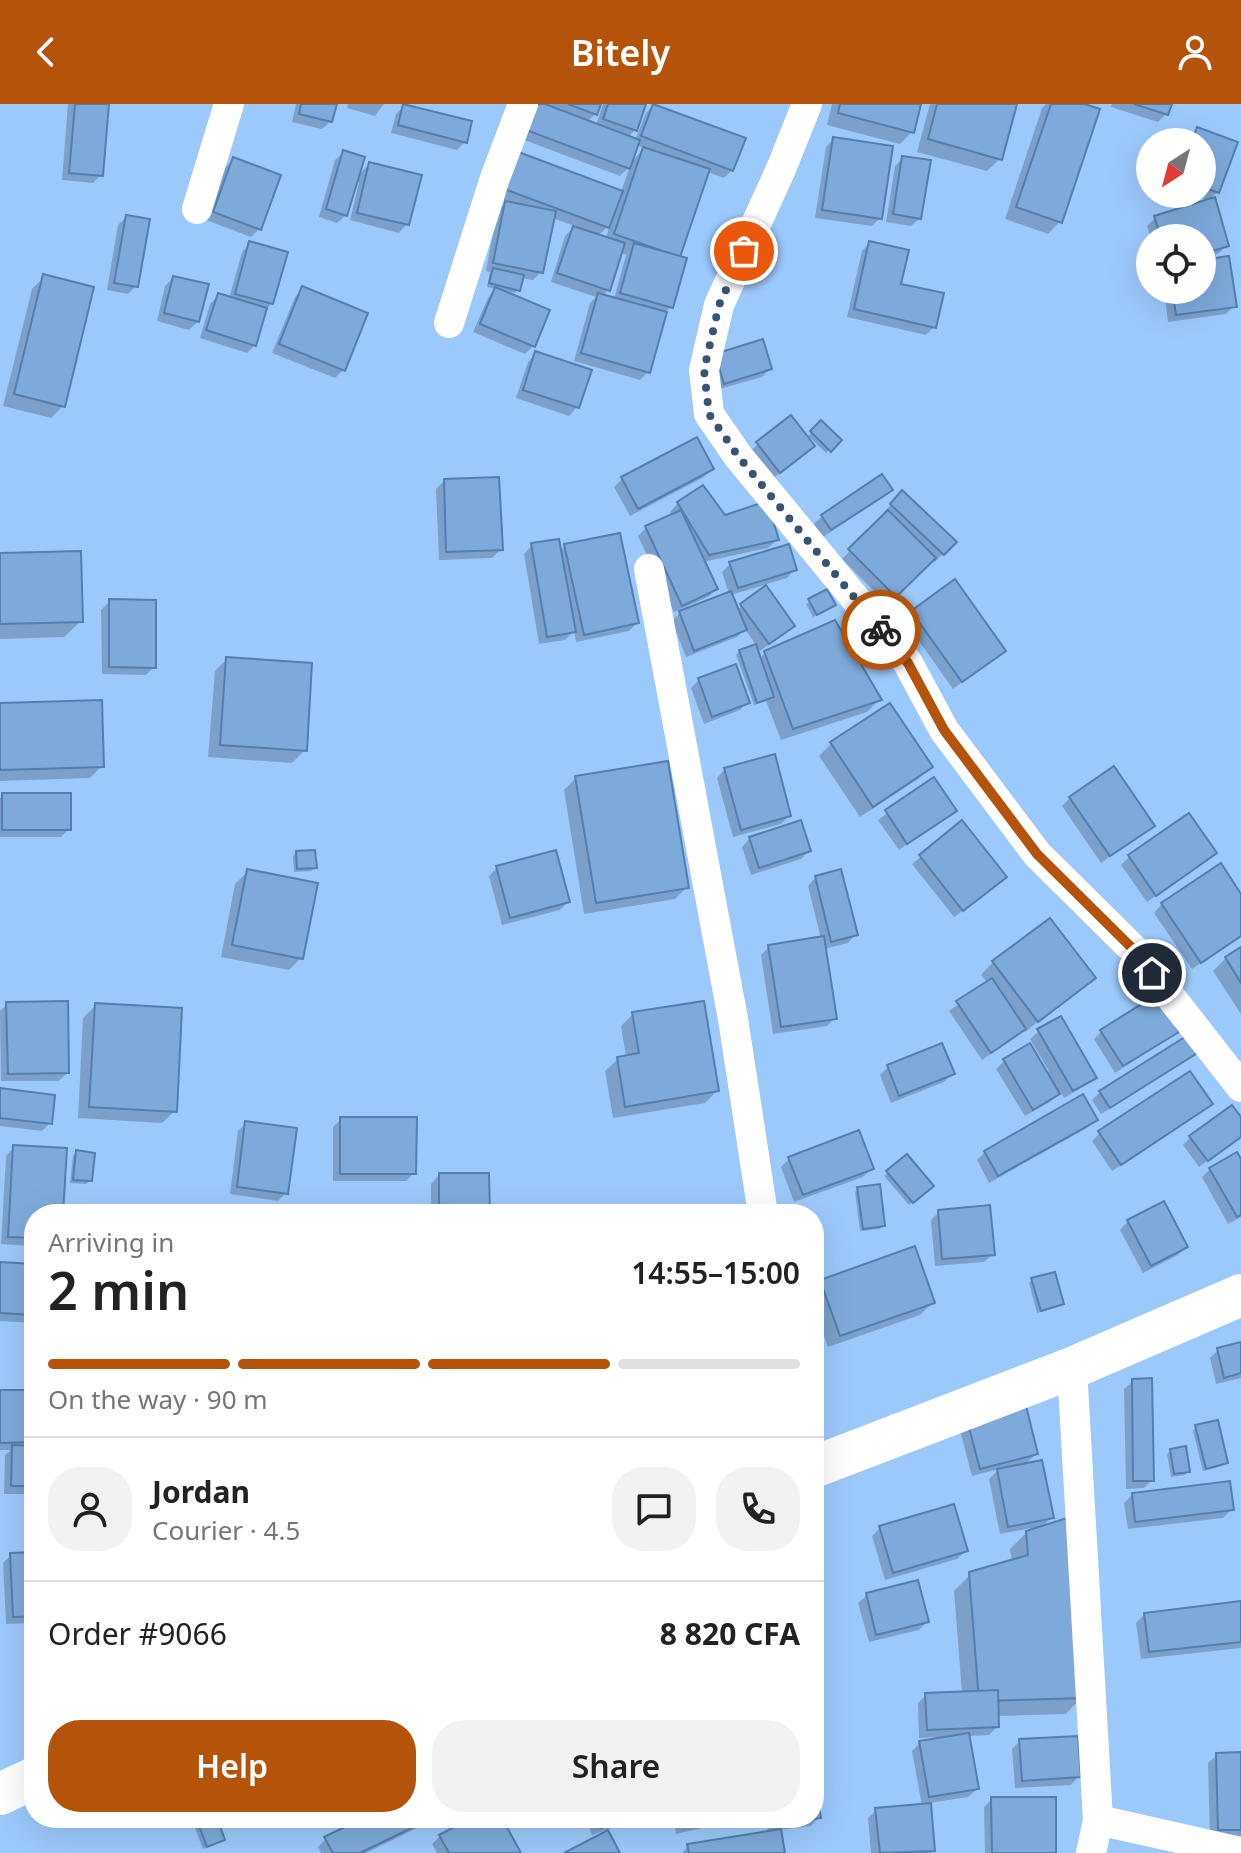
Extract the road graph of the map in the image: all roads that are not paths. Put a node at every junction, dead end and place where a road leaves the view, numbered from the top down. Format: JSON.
{"nodes":[{"id":1,"x":229,"y":104,"type":"edge"},
{"id":2,"x":523,"y":104,"type":"edge"},
{"id":3,"x":807,"y":104,"type":"edge"},
{"id":4,"x":197,"y":209,"type":"dead end"},
{"id":5,"x":449,"y":323,"type":"dead end"},
{"id":6,"x":649,"y":569,"type":"dead end"},
{"id":7,"x":1241,"y":1087,"type":"edge"},
{"id":8,"x":761,"y":1204,"type":"edge"},
{"id":9,"x":1241,"y":1295,"type":"edge"},
{"id":10,"x":1072,"y":1368,"type":"junction"},
{"id":11,"x":824,"y":1456,"type":"edge"},
{"id":12,"x":24,"y":1783,"type":"edge"},
{"id":13,"x":0,"y":1794,"type":"edge"},
{"id":14,"x":1098,"y":1820,"type":"junction"},
{"id":15,"x":1241,"y":1852,"type":"edge"},
{"id":16,"x":1091,"y":1853,"type":"edge"}],
"edges":[{"from":1,"to":4,"type":"street"},
{"from":2,"to":5,"type":"street"},
{"from":3,"to":7,"type":"street"},
{"from":6,"to":8,"type":"street"},
{"from":9,"to":10,"type":"street"},
{"from":10,"to":11,"type":"street"},
{"from":10,"to":14,"type":"street"},
{"from":12,"to":13,"type":"street"},
{"from":14,"to":15,"type":"street"},
{"from":14,"to":16,"type":"street"}]}
